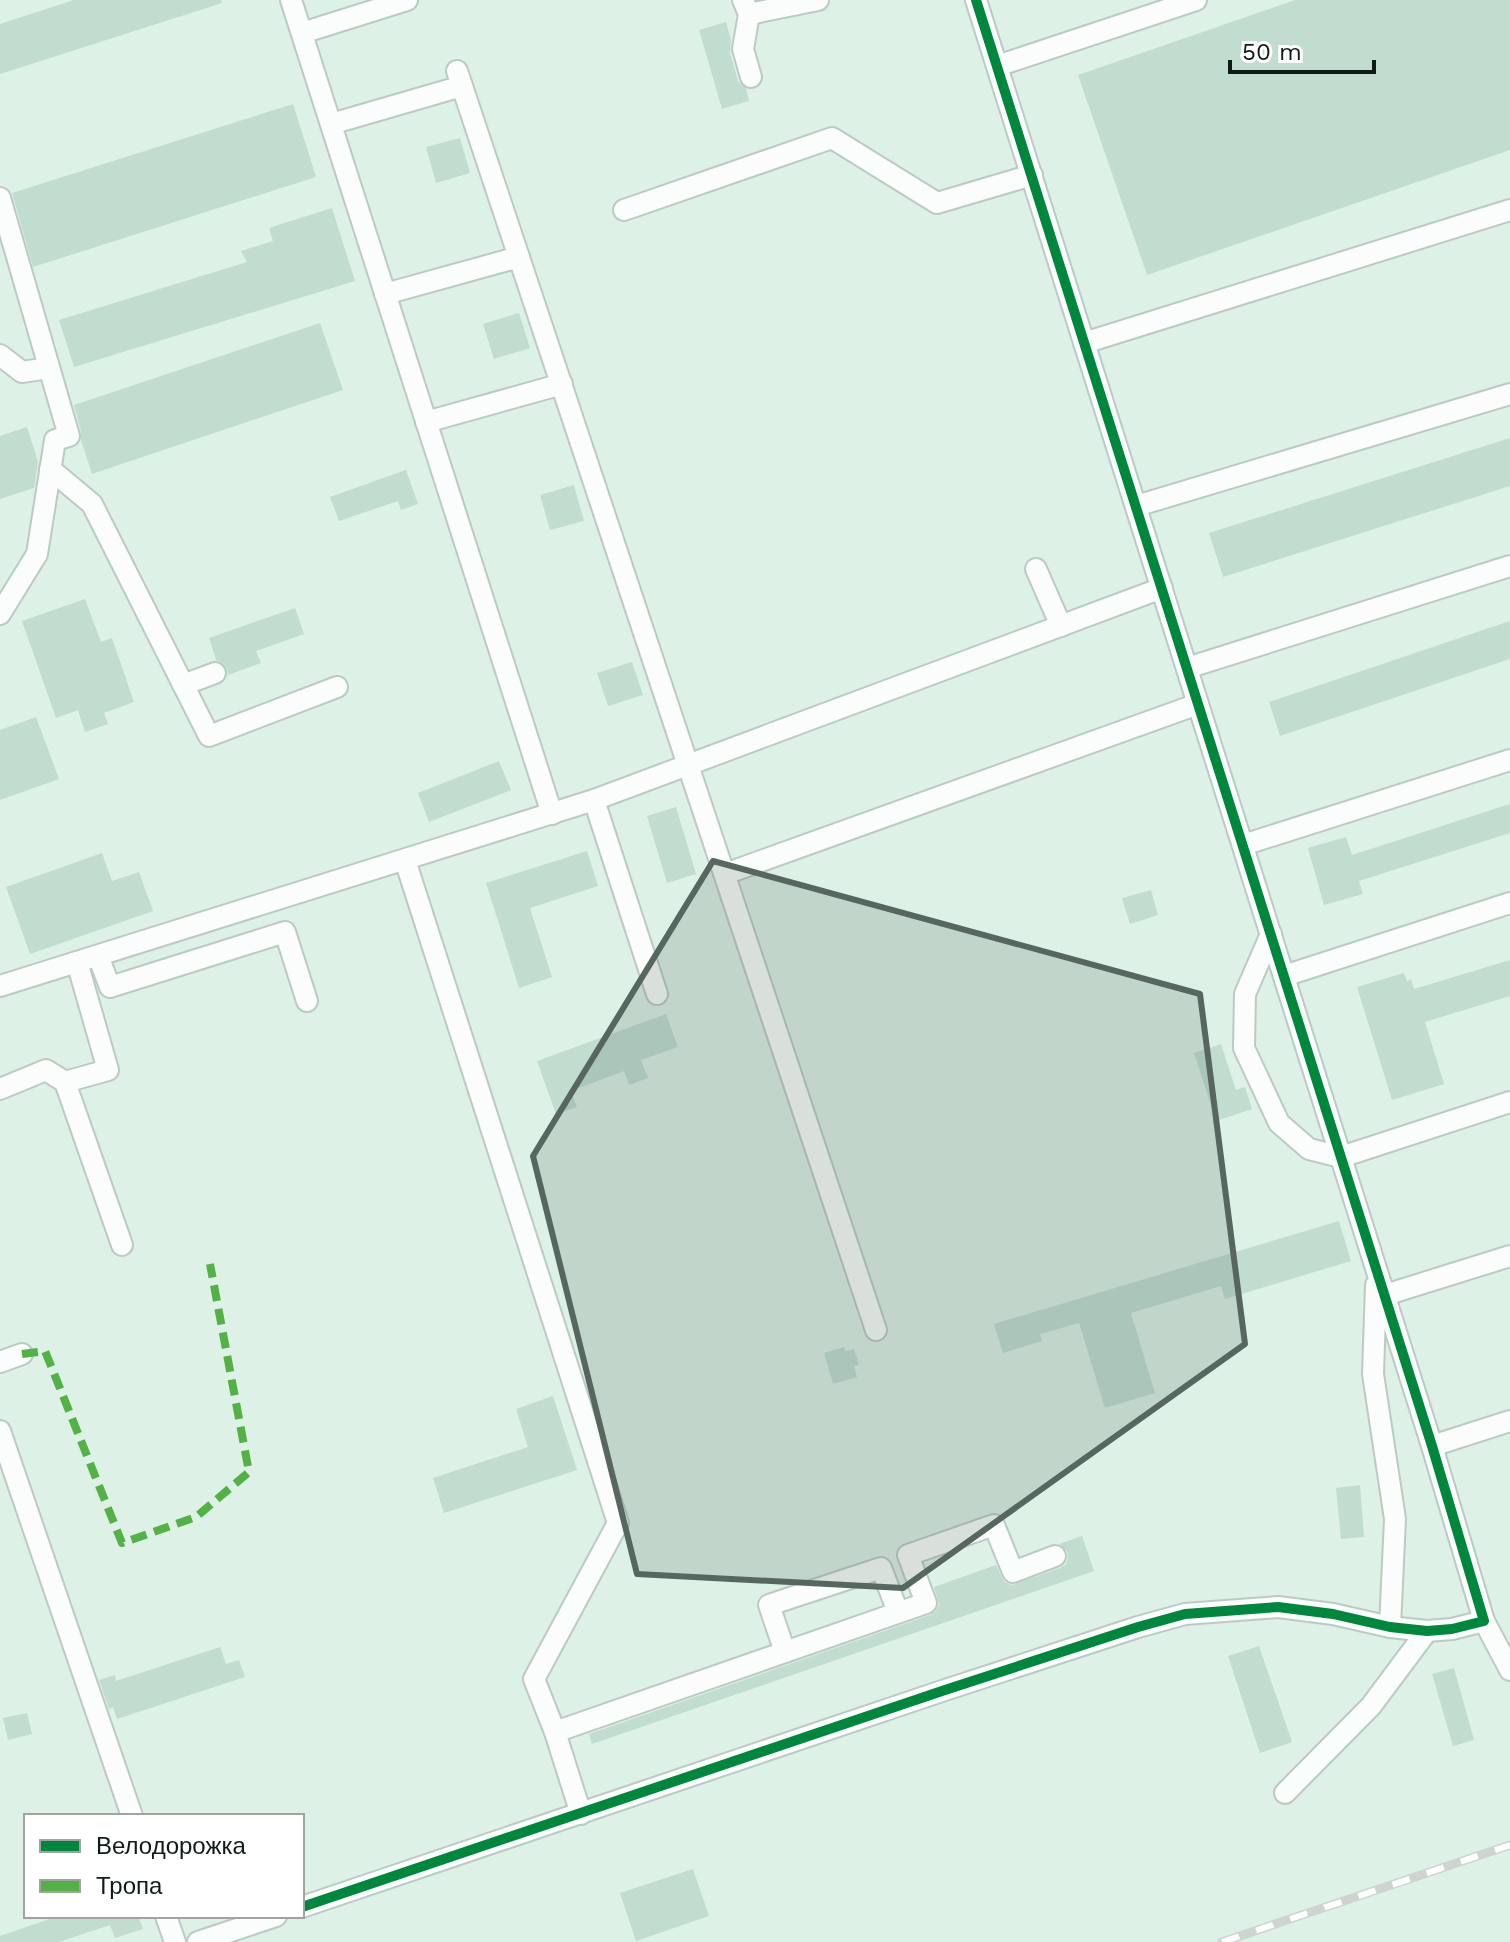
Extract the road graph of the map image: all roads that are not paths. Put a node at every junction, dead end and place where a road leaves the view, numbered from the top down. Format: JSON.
{"nodes":[{"id":1,"x":291,"y":0,"type":"edge"},
{"id":2,"x":407,"y":0,"type":"edge"},
{"id":3,"x":818,"y":0,"type":"edge"},
{"id":4,"x":976,"y":0,"type":"edge"},
{"id":5,"x":1196,"y":0,"type":"edge"},
{"id":6,"x":746,"y":7,"type":"edge"},
{"id":7,"x":302,"y":33,"type":"junction"},
{"id":8,"x":997,"y":66,"type":"junction"},
{"id":9,"x":751,"y":77,"type":"dead end"},
{"id":10,"x":331,"y":124,"type":"junction"},
{"id":11,"x":1032,"y":175,"type":"junction"},
{"id":12,"x":0,"y":198,"type":"edge"},
{"id":13,"x":624,"y":210,"type":"dead end"},
{"id":14,"x":1510,"y":210,"type":"edge"},
{"id":15,"x":519,"y":257,"type":"junction"},
{"id":16,"x":385,"y":294,"type":"junction"},
{"id":17,"x":1084,"y":343,"type":"junction"},
{"id":18,"x":0,"y":355,"type":"edge"},
{"id":19,"x":49,"y":368,"type":"junction"},
{"id":20,"x":562,"y":384,"type":"junction"},
{"id":21,"x":1510,"y":394,"type":"edge"},
{"id":22,"x":426,"y":422,"type":"junction"},
{"id":23,"x":50,"y":469,"type":"junction"},
{"id":24,"x":1136,"y":506,"type":"junction"},
{"id":25,"x":1510,"y":566,"type":"edge"},
{"id":26,"x":1036,"y":569,"type":"dead end"},
{"id":27,"x":1162,"y":588,"type":"junction"},
{"id":28,"x":0,"y":614,"type":"edge"},
{"id":29,"x":1061,"y":626,"type":"junction"},
{"id":30,"x":1187,"y":668,"type":"junction"},
{"id":31,"x":215,"y":673,"type":"dead end"},
{"id":32,"x":183,"y":685,"type":"junction"},
{"id":33,"x":337,"y":687,"type":"dead end"},
{"id":34,"x":1198,"y":704,"type":"junction"},
{"id":35,"x":1510,"y":760,"type":"edge"},
{"id":36,"x":688,"y":765,"type":"junction"},
{"id":37,"x":594,"y":800,"type":"junction"},
{"id":38,"x":552,"y":814,"type":"junction"},
{"id":39,"x":1243,"y":845,"type":"junction"},
{"id":40,"x":405,"y":860,"type":"junction"},
{"id":41,"x":725,"y":874,"type":"junction"},
{"id":42,"x":1510,"y":903,"type":"edge"},
{"id":43,"x":1271,"y":934,"type":"junction"},
{"id":44,"x":98,"y":956,"type":"junction"},
{"id":45,"x":77,"y":962,"type":"junction"},
{"id":46,"x":1284,"y":976,"type":"junction"},
{"id":47,"x":0,"y":986,"type":"edge"},
{"id":48,"x":657,"y":994,"type":"dead end"},
{"id":49,"x":307,"y":1001,"type":"dead end"},
{"id":50,"x":65,"y":1082,"type":"junction"},
{"id":51,"x":0,"y":1089,"type":"edge"},
{"id":52,"x":1510,"y":1102,"type":"edge"},
{"id":53,"x":1341,"y":1157,"type":"junction"},
{"id":54,"x":122,"y":1245,"type":"dead end"},
{"id":55,"x":1510,"y":1256,"type":"edge"},
{"id":56,"x":1377,"y":1269,"type":"junction"},
{"id":57,"x":1385,"y":1295,"type":"junction"},
{"id":58,"x":876,"y":1330,"type":"dead end"},
{"id":59,"x":22,"y":1354,"type":"dead end"},
{"id":60,"x":0,"y":1362,"type":"edge"},
{"id":61,"x":1510,"y":1421,"type":"edge"},
{"id":62,"x":0,"y":1431,"type":"edge"},
{"id":63,"x":1432,"y":1446,"type":"junction"},
{"id":64,"x":1055,"y":1556,"type":"dead end"},
{"id":65,"x":898,"y":1612,"type":"junction"},
{"id":66,"x":1484,"y":1621,"type":"junction"},
{"id":67,"x":1390,"y":1627,"type":"junction"},
{"id":68,"x":1427,"y":1631,"type":"junction"},
{"id":69,"x":785,"y":1652,"type":"junction"},
{"id":70,"x":1510,"y":1670,"type":"edge"},
{"id":71,"x":555,"y":1732,"type":"junction"},
{"id":72,"x":1285,"y":1793,"type":"dead end"},
{"id":73,"x":131,"y":1814,"type":"edge"},
{"id":74,"x":581,"y":1814,"type":"junction"},
{"id":75,"x":304,"y":1906,"type":"edge"},
{"id":76,"x":167,"y":1918,"type":"edge"},
{"id":77,"x":270,"y":1918,"type":"edge"},
{"id":78,"x":175,"y":1942,"type":"edge"},
{"id":79,"x":198,"y":1942,"type":"edge"}],
"edges":[{"from":1,"to":7,"type":"street"},
{"from":2,"to":7,"type":"street"},
{"from":3,"to":6,"type":"street"},
{"from":4,"to":8,"type":"street"},
{"from":5,"to":8,"type":"street"},
{"from":6,"to":9,"type":"street"},
{"from":7,"to":10,"type":"street"},
{"from":8,"to":11,"type":"street"},
{"from":10,"to":15,"type":"street"},
{"from":10,"to":16,"type":"street"},
{"from":11,"to":13,"type":"street"},
{"from":11,"to":17,"type":"street"},
{"from":12,"to":19,"type":"street"},
{"from":14,"to":17,"type":"street"},
{"from":15,"to":16,"type":"street"},
{"from":15,"to":20,"type":"street"},
{"from":16,"to":22,"type":"street"},
{"from":17,"to":24,"type":"street"},
{"from":18,"to":19,"type":"street"},
{"from":19,"to":23,"type":"street"},
{"from":20,"to":22,"type":"street"},
{"from":20,"to":36,"type":"street"},
{"from":21,"to":24,"type":"street"},
{"from":22,"to":38,"type":"street"},
{"from":23,"to":28,"type":"street"},
{"from":23,"to":32,"type":"street"},
{"from":24,"to":27,"type":"street"},
{"from":25,"to":30,"type":"street"},
{"from":26,"to":29,"type":"street"},
{"from":27,"to":29,"type":"street"},
{"from":27,"to":30,"type":"street"},
{"from":29,"to":36,"type":"street"},
{"from":30,"to":34,"type":"street"},
{"from":31,"to":32,"type":"street"},
{"from":32,"to":33,"type":"street"},
{"from":34,"to":39,"type":"street"},
{"from":34,"to":41,"type":"street"},
{"from":35,"to":39,"type":"street"},
{"from":36,"to":37,"type":"street"},
{"from":36,"to":41,"type":"street"},
{"from":37,"to":38,"type":"street"},
{"from":37,"to":48,"type":"street"},
{"from":38,"to":40,"type":"street"},
{"from":39,"to":43,"type":"street"},
{"from":40,"to":44,"type":"street"},
{"from":40,"to":71,"type":"street"},
{"from":41,"to":58,"type":"street"},
{"from":42,"to":46,"type":"street"},
{"from":43,"to":46,"type":"street"},
{"from":43,"to":53,"type":"street"},
{"from":44,"to":45,"type":"street"},
{"from":44,"to":49,"type":"street"},
{"from":45,"to":47,"type":"street"},
{"from":45,"to":50,"type":"street"},
{"from":46,"to":53,"type":"street"},
{"from":50,"to":51,"type":"street"},
{"from":50,"to":54,"type":"street"},
{"from":52,"to":53,"type":"street"},
{"from":53,"to":56,"type":"street"},
{"from":55,"to":57,"type":"street"},
{"from":56,"to":57,"type":"street"},
{"from":56,"to":67,"type":"street"},
{"from":57,"to":63,"type":"street"},
{"from":59,"to":60,"type":"street"},
{"from":61,"to":63,"type":"street"},
{"from":62,"to":73,"type":"street"},
{"from":63,"to":66,"type":"street"},
{"from":64,"to":65,"type":"street"},
{"from":65,"to":69,"type":"street"},
{"from":65,"to":69,"type":"street"},
{"from":66,"to":68,"type":"street"},
{"from":66,"to":70,"type":"street"},
{"from":67,"to":68,"type":"street"},
{"from":67,"to":74,"type":"street"},
{"from":68,"to":72,"type":"street"},
{"from":69,"to":71,"type":"street"},
{"from":71,"to":74,"type":"street"},
{"from":74,"to":75,"type":"street"},
{"from":76,"to":78,"type":"street"},
{"from":77,"to":79,"type":"street"}]}
